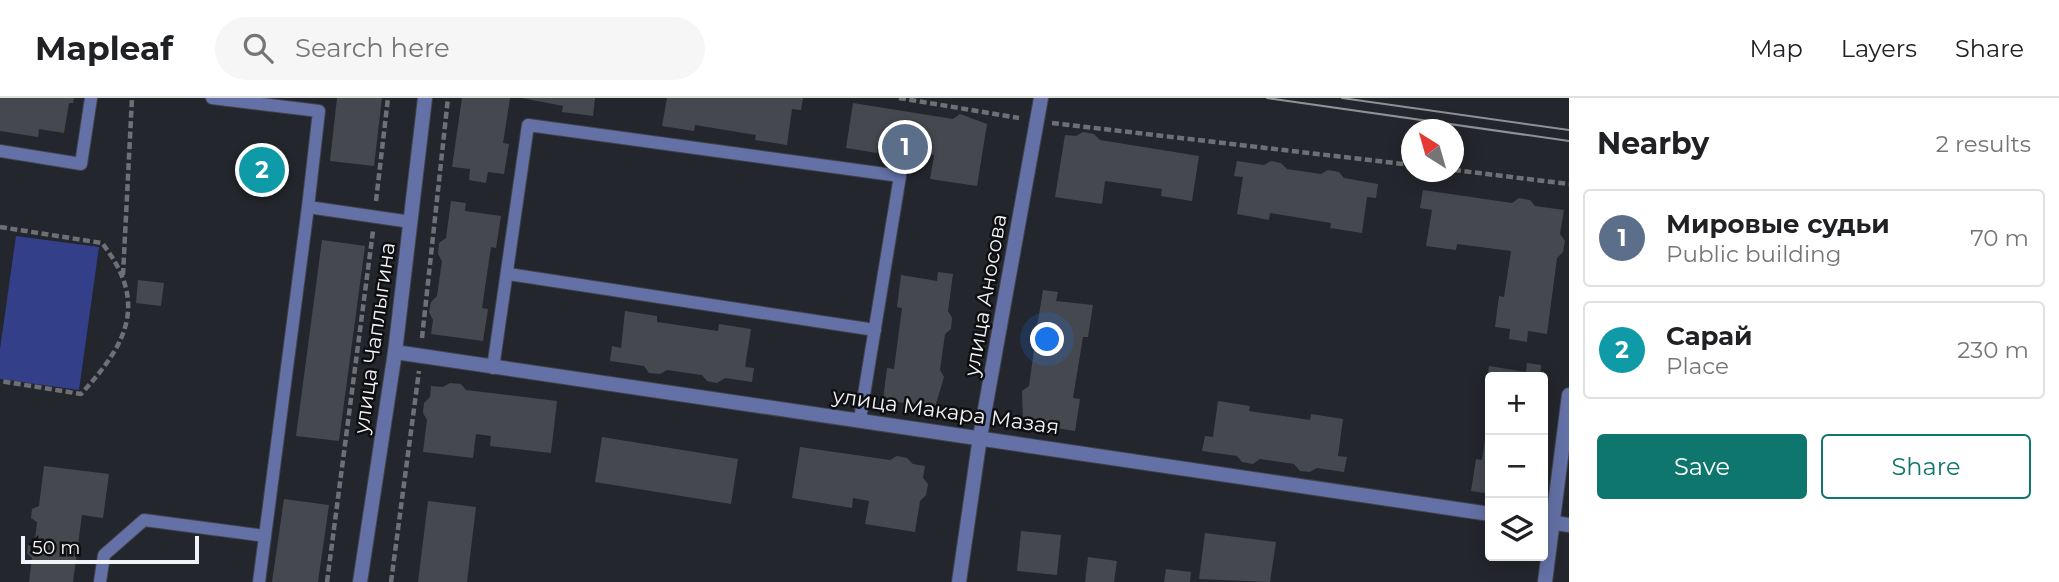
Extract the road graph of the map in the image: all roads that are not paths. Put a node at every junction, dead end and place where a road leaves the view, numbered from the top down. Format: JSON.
{"nodes":[{"id":1,"x":90,"y":98,"type":"edge"},
{"id":2,"x":212,"y":98,"type":"edge"},
{"id":3,"x":425,"y":98,"type":"edge"},
{"id":4,"x":1041,"y":98,"type":"edge"},
{"id":5,"x":0,"y":151,"type":"edge"},
{"id":6,"x":308,"y":207,"type":"junction"},
{"id":7,"x":411,"y":222,"type":"junction"},
{"id":8,"x":508,"y":274,"type":"junction"},
{"id":9,"x":874,"y":330,"type":"junction"},
{"id":10,"x":396,"y":352,"type":"junction"},
{"id":11,"x":493,"y":368,"type":"junction"},
{"id":12,"x":1569,"y":395,"type":"edge"},
{"id":13,"x":860,"y":419,"type":"junction"},
{"id":14,"x":1567,"y":434,"type":"edge"},
{"id":15,"x":980,"y":438,"type":"junction"},
{"id":16,"x":1485,"y":513,"type":"edge"},
{"id":17,"x":1548,"y":522,"type":"edge"},
{"id":18,"x":1569,"y":526,"type":"edge"},
{"id":19,"x":265,"y":536,"type":"junction"},
{"id":20,"x":1546,"y":561,"type":"edge"},
{"id":21,"x":100,"y":582,"type":"edge"},
{"id":22,"x":259,"y":582,"type":"edge"},
{"id":23,"x":360,"y":582,"type":"edge"},
{"id":24,"x":959,"y":582,"type":"edge"},
{"id":25,"x":1545,"y":582,"type":"edge"}],
"edges":[{"from":1,"to":5,"type":"lane"},
{"from":2,"to":6,"type":"lane"},
{"from":3,"to":7,"type":"street","name":"улица Чаплыгина"},
{"from":4,"to":15,"type":"street","name":"улица Аносова"},
{"from":6,"to":7,"type":"lane"},
{"from":6,"to":19,"type":"lane"},
{"from":7,"to":10,"type":"street","name":"улица Чаплыгина"},
{"from":8,"to":9,"type":"lane"},
{"from":8,"to":9,"type":"lane"},
{"from":8,"to":11,"type":"lane"},
{"from":9,"to":13,"type":"lane"},
{"from":10,"to":11,"type":"street","name":"улица Макара Мазая"},
{"from":10,"to":23,"type":"street","name":"улица Чаплыгина"},
{"from":11,"to":13,"type":"street","name":"улица Макара Мазая"},
{"from":12,"to":14,"type":"street"},
{"from":13,"to":15,"type":"street","name":"улица Макара Мазая"},
{"from":14,"to":17,"type":"street"},
{"from":15,"to":16,"type":"street","name":"улица Макара Мазая"},
{"from":15,"to":24,"type":"street","name":"улица Аносова"},
{"from":17,"to":18,"type":"street"},
{"from":19,"to":21,"type":"lane"},
{"from":19,"to":22,"type":"lane"},
{"from":20,"to":25,"type":"street"}]}
